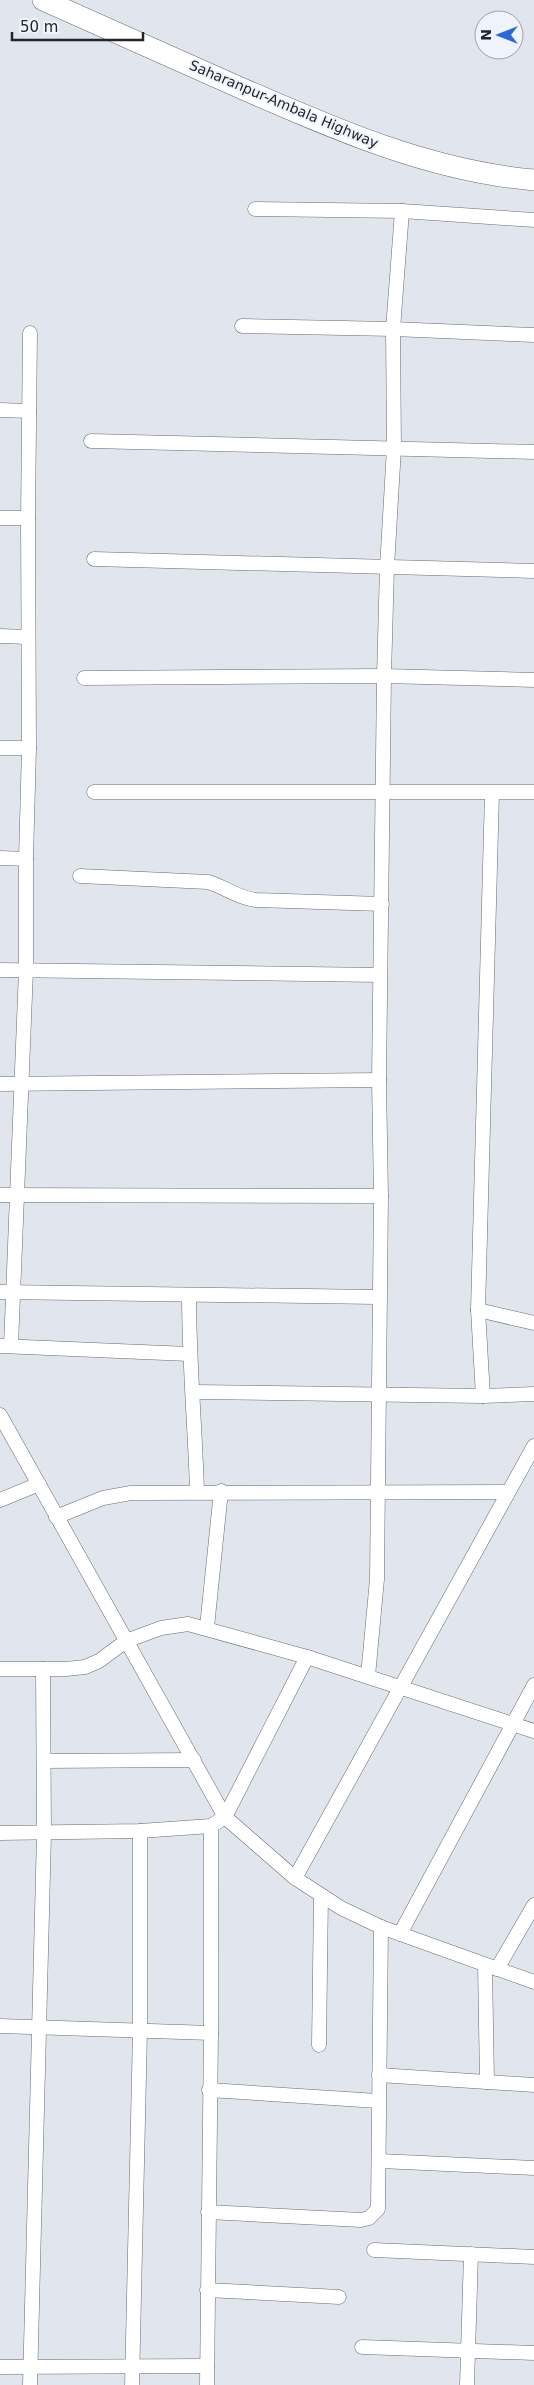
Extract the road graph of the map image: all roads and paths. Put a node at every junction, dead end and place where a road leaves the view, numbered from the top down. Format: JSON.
{"nodes":[{"id":1,"x":43,"y":0,"type":"edge"},
{"id":2,"x":534,"y":180,"type":"edge"},
{"id":3,"x":255,"y":209,"type":"dead end"},
{"id":4,"x":402,"y":211,"type":"junction"},
{"id":5,"x":534,"y":220,"type":"edge"},
{"id":6,"x":242,"y":326,"type":"dead end"},
{"id":7,"x":393,"y":329,"type":"junction"},
{"id":8,"x":30,"y":333,"type":"dead end"},
{"id":9,"x":534,"y":335,"type":"edge"},
{"id":10,"x":0,"y":410,"type":"edge"},
{"id":11,"x":29,"y":411,"type":"junction"},
{"id":12,"x":91,"y":441,"type":"dead end"},
{"id":13,"x":394,"y":448,"type":"junction"},
{"id":14,"x":534,"y":452,"type":"edge"},
{"id":15,"x":0,"y":518,"type":"edge"},
{"id":16,"x":28,"y":518,"type":"junction"},
{"id":17,"x":94,"y":559,"type":"dead end"},
{"id":18,"x":387,"y":567,"type":"junction"},
{"id":19,"x":534,"y":571,"type":"edge"},
{"id":20,"x":0,"y":636,"type":"edge"},
{"id":21,"x":28,"y":637,"type":"junction"},
{"id":22,"x":384,"y":676,"type":"junction"},
{"id":23,"x":84,"y":678,"type":"dead end"},
{"id":24,"x":534,"y":680,"type":"edge"},
{"id":25,"x":0,"y":748,"type":"edge"},
{"id":26,"x":30,"y":748,"type":"junction"},
{"id":27,"x":94,"y":792,"type":"dead end"},
{"id":28,"x":534,"y":792,"type":"edge"},
{"id":29,"x":383,"y":793,"type":"junction"},
{"id":30,"x":492,"y":793,"type":"junction"},
{"id":31,"x":0,"y":858,"type":"edge"},
{"id":32,"x":26,"y":859,"type":"junction"},
{"id":33,"x":80,"y":876,"type":"dead end"},
{"id":34,"x":382,"y":904,"type":"junction"},
{"id":35,"x":0,"y":970,"type":"edge"},
{"id":36,"x":26,"y":970,"type":"junction"},
{"id":37,"x":380,"y":974,"type":"junction"},
{"id":38,"x":379,"y":1080,"type":"junction"},
{"id":39,"x":0,"y":1084,"type":"edge"},
{"id":40,"x":23,"y":1085,"type":"junction"},
{"id":41,"x":0,"y":1195,"type":"edge"},
{"id":42,"x":17,"y":1195,"type":"junction"},
{"id":43,"x":381,"y":1196,"type":"junction"},
{"id":44,"x":7,"y":1292,"type":"edge"},
{"id":45,"x":189,"y":1295,"type":"junction"},
{"id":46,"x":378,"y":1297,"type":"junction"},
{"id":47,"x":478,"y":1310,"type":"junction"},
{"id":48,"x":534,"y":1323,"type":"edge"},
{"id":49,"x":5,"y":1346,"type":"edge"},
{"id":50,"x":189,"y":1354,"type":"junction"},
{"id":51,"x":194,"y":1392,"type":"junction"},
{"id":52,"x":378,"y":1394,"type":"junction"},
{"id":53,"x":534,"y":1394,"type":"edge"},
{"id":54,"x":483,"y":1396,"type":"junction"},
{"id":55,"x":0,"y":1415,"type":"edge"},
{"id":56,"x":534,"y":1446,"type":"edge"},
{"id":57,"x":38,"y":1484,"type":"junction"},
{"id":58,"x":221,"y":1491,"type":"junction"},
{"id":59,"x":378,"y":1491,"type":"junction"},
{"id":60,"x":198,"y":1492,"type":"junction"},
{"id":61,"x":508,"y":1492,"type":"junction"},
{"id":62,"x":0,"y":1500,"type":"edge"},
{"id":63,"x":56,"y":1517,"type":"junction"},
{"id":64,"x":207,"y":1627,"type":"junction"},
{"id":65,"x":126,"y":1641,"type":"junction"},
{"id":66,"x":308,"y":1657,"type":"junction"},
{"id":67,"x":0,"y":1669,"type":"edge"},
{"id":68,"x":43,"y":1669,"type":"junction"},
{"id":69,"x":368,"y":1676,"type":"junction"},
{"id":70,"x":534,"y":1685,"type":"edge"},
{"id":71,"x":402,"y":1686,"type":"junction"},
{"id":72,"x":512,"y":1725,"type":"junction"},
{"id":73,"x":534,"y":1731,"type":"edge"},
{"id":74,"x":194,"y":1760,"type":"junction"},
{"id":75,"x":44,"y":1761,"type":"junction"},
{"id":76,"x":224,"y":1817,"type":"junction"},
{"id":77,"x":211,"y":1826,"type":"junction"},
{"id":78,"x":140,"y":1831,"type":"junction"},
{"id":79,"x":0,"y":1833,"type":"edge"},
{"id":80,"x":44,"y":1834,"type":"junction"},
{"id":81,"x":295,"y":1878,"type":"junction"},
{"id":82,"x":321,"y":1896,"type":"junction"},
{"id":83,"x":534,"y":1905,"type":"edge"},
{"id":84,"x":380,"y":1927,"type":"junction"},
{"id":85,"x":400,"y":1934,"type":"junction"},
{"id":86,"x":491,"y":1967,"type":"junction"},
{"id":87,"x":534,"y":1982,"type":"edge"},
{"id":88,"x":0,"y":2026,"type":"edge"},
{"id":89,"x":38,"y":2028,"type":"junction"},
{"id":90,"x":140,"y":2031,"type":"junction"},
{"id":91,"x":211,"y":2033,"type":"junction"},
{"id":92,"x":318,"y":2045,"type":"dead end"},
{"id":93,"x":379,"y":2075,"type":"junction"},
{"id":94,"x":487,"y":2082,"type":"junction"},
{"id":95,"x":534,"y":2085,"type":"edge"},
{"id":96,"x":209,"y":2090,"type":"junction"},
{"id":97,"x":378,"y":2101,"type":"junction"},
{"id":98,"x":380,"y":2161,"type":"junction"},
{"id":99,"x":534,"y":2168,"type":"edge"},
{"id":100,"x":208,"y":2212,"type":"junction"},
{"id":101,"x":374,"y":2250,"type":"dead end"},
{"id":102,"x":471,"y":2254,"type":"junction"},
{"id":103,"x":534,"y":2257,"type":"edge"},
{"id":104,"x":207,"y":2290,"type":"junction"},
{"id":105,"x":339,"y":2297,"type":"dead end"},
{"id":106,"x":362,"y":2347,"type":"dead end"},
{"id":107,"x":468,"y":2351,"type":"junction"},
{"id":108,"x":534,"y":2353,"type":"edge"},
{"id":109,"x":207,"y":2366,"type":"junction"},
{"id":110,"x":0,"y":2367,"type":"edge"},
{"id":111,"x":30,"y":2367,"type":"junction"},
{"id":112,"x":132,"y":2367,"type":"junction"},
{"id":113,"x":30,"y":2385,"type":"edge"},
{"id":114,"x":132,"y":2385,"type":"edge"},
{"id":115,"x":207,"y":2385,"type":"edge"},
{"id":116,"x":467,"y":2385,"type":"edge"}],
"edges":[{"from":1,"to":2,"type":"main road","name":"Saharanpur-Ambala Highway"},
{"from":3,"to":4,"type":"street"},
{"from":4,"to":5,"type":"street"},
{"from":4,"to":7,"type":"street"},
{"from":6,"to":7,"type":"street"},
{"from":7,"to":9,"type":"street"},
{"from":7,"to":13,"type":"street"},
{"from":8,"to":11,"type":"street"},
{"from":10,"to":11,"type":"street"},
{"from":11,"to":16,"type":"street"},
{"from":12,"to":13,"type":"street"},
{"from":13,"to":14,"type":"street"},
{"from":13,"to":18,"type":"street"},
{"from":15,"to":16,"type":"street"},
{"from":16,"to":21,"type":"street"},
{"from":17,"to":18,"type":"street"},
{"from":18,"to":19,"type":"street"},
{"from":18,"to":22,"type":"street"},
{"from":20,"to":21,"type":"street"},
{"from":21,"to":26,"type":"street"},
{"from":22,"to":23,"type":"street"},
{"from":22,"to":24,"type":"street"},
{"from":22,"to":29,"type":"street"},
{"from":25,"to":26,"type":"street"},
{"from":26,"to":32,"type":"street"},
{"from":27,"to":29,"type":"street"},
{"from":28,"to":30,"type":"street"},
{"from":29,"to":30,"type":"street"},
{"from":29,"to":34,"type":"street"},
{"from":30,"to":47,"type":"street"},
{"from":31,"to":32,"type":"street"},
{"from":32,"to":36,"type":"street"},
{"from":33,"to":34,"type":"street"},
{"from":34,"to":37,"type":"street"},
{"from":35,"to":36,"type":"street"},
{"from":36,"to":37,"type":"street"},
{"from":36,"to":40,"type":"street"},
{"from":37,"to":38,"type":"street"},
{"from":38,"to":40,"type":"street"},
{"from":38,"to":43,"type":"street"},
{"from":39,"to":40,"type":"street"},
{"from":40,"to":42,"type":"street"},
{"from":41,"to":42,"type":"street"},
{"from":42,"to":43,"type":"street"},
{"from":42,"to":44,"type":"street"},
{"from":43,"to":46,"type":"street"},
{"from":44,"to":45,"type":"street"},
{"from":44,"to":49,"type":"street"},
{"from":45,"to":46,"type":"street"},
{"from":45,"to":50,"type":"street"},
{"from":46,"to":52,"type":"street"},
{"from":47,"to":48,"type":"street"},
{"from":47,"to":54,"type":"street"},
{"from":49,"to":50,"type":"street"},
{"from":50,"to":51,"type":"street"},
{"from":51,"to":52,"type":"street"},
{"from":51,"to":60,"type":"street"},
{"from":52,"to":54,"type":"street"},
{"from":52,"to":59,"type":"street"},
{"from":53,"to":54,"type":"street"},
{"from":55,"to":57,"type":"street"},
{"from":56,"to":61,"type":"street"},
{"from":57,"to":62,"type":"street"},
{"from":57,"to":63,"type":"street"},
{"from":58,"to":59,"type":"street"},
{"from":58,"to":60,"type":"street"},
{"from":58,"to":64,"type":"street"},
{"from":59,"to":61,"type":"street"},
{"from":59,"to":69,"type":"street"},
{"from":60,"to":63,"type":"street"},
{"from":61,"to":71,"type":"street"},
{"from":63,"to":65,"type":"street"},
{"from":64,"to":65,"type":"street"},
{"from":64,"to":66,"type":"street"},
{"from":65,"to":68,"type":"street"},
{"from":65,"to":74,"type":"street"},
{"from":66,"to":69,"type":"street"},
{"from":66,"to":76,"type":"street"},
{"from":67,"to":68,"type":"street"},
{"from":68,"to":75,"type":"street"},
{"from":69,"to":71,"type":"street"},
{"from":70,"to":72,"type":"street"},
{"from":71,"to":72,"type":"street"},
{"from":71,"to":81,"type":"street"},
{"from":72,"to":73,"type":"street"},
{"from":72,"to":85,"type":"street"},
{"from":74,"to":75,"type":"street"},
{"from":74,"to":76,"type":"street"},
{"from":75,"to":80,"type":"street"},
{"from":76,"to":77,"type":"street"},
{"from":76,"to":81,"type":"street"},
{"from":77,"to":78,"type":"street"},
{"from":77,"to":91,"type":"street"},
{"from":78,"to":80,"type":"street"},
{"from":78,"to":90,"type":"street"},
{"from":79,"to":80,"type":"street"},
{"from":80,"to":89,"type":"street"},
{"from":81,"to":82,"type":"street"},
{"from":82,"to":84,"type":"street"},
{"from":82,"to":92,"type":"street"},
{"from":83,"to":86,"type":"street"},
{"from":84,"to":85,"type":"street"},
{"from":84,"to":93,"type":"street"},
{"from":85,"to":86,"type":"street"},
{"from":86,"to":87,"type":"street"},
{"from":86,"to":94,"type":"street"},
{"from":88,"to":89,"type":"street"},
{"from":89,"to":90,"type":"street"},
{"from":89,"to":111,"type":"street"},
{"from":90,"to":91,"type":"street"},
{"from":90,"to":112,"type":"street"},
{"from":91,"to":96,"type":"street"},
{"from":93,"to":94,"type":"street"},
{"from":93,"to":97,"type":"street"},
{"from":94,"to":95,"type":"street"},
{"from":96,"to":97,"type":"street"},
{"from":96,"to":100,"type":"street"},
{"from":97,"to":98,"type":"street"},
{"from":98,"to":99,"type":"street"},
{"from":98,"to":100,"type":"street"},
{"from":100,"to":104,"type":"street"},
{"from":101,"to":102,"type":"street"},
{"from":102,"to":103,"type":"street"},
{"from":102,"to":107,"type":"street"},
{"from":104,"to":105,"type":"street"},
{"from":104,"to":109,"type":"street"},
{"from":106,"to":107,"type":"street"},
{"from":107,"to":108,"type":"street"},
{"from":107,"to":116,"type":"street"},
{"from":109,"to":112,"type":"street"},
{"from":109,"to":115,"type":"street"},
{"from":110,"to":111,"type":"street"},
{"from":111,"to":112,"type":"street"},
{"from":111,"to":113,"type":"street"},
{"from":112,"to":114,"type":"street"}]}
